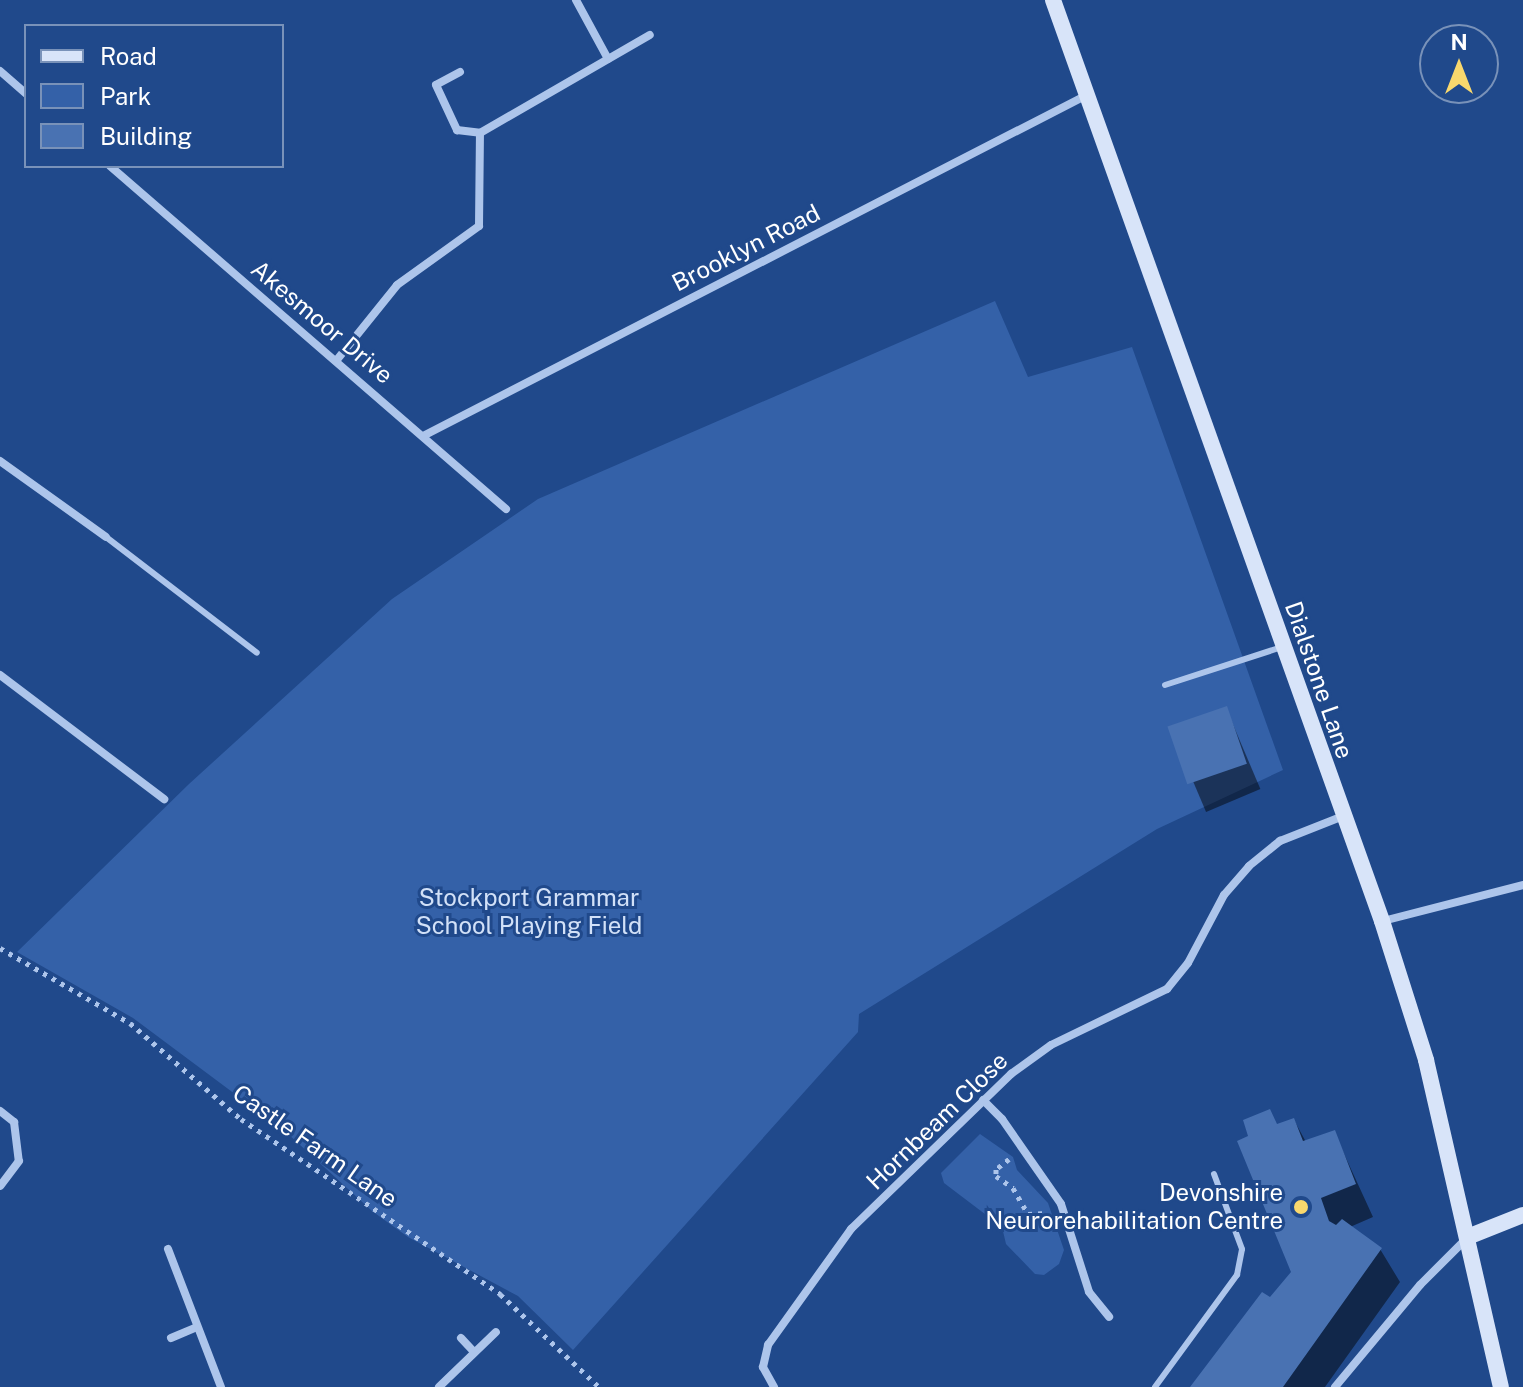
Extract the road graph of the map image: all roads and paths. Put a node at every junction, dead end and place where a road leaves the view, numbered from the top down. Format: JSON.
{"nodes":[{"id":1,"x":576,"y":0,"type":"edge"},
{"id":2,"x":1053,"y":0,"type":"edge"},
{"id":3,"x":650,"y":35,"type":"dead end"},
{"id":4,"x":608,"y":59,"type":"junction"},
{"id":5,"x":0,"y":71,"type":"edge"},
{"id":6,"x":460,"y":72,"type":"dead end"},
{"id":7,"x":24,"y":92,"type":"edge"},
{"id":8,"x":1085,"y":96,"type":"junction"},
{"id":9,"x":480,"y":133,"type":"junction"},
{"id":10,"x":112,"y":168,"type":"edge"},
{"id":11,"x":336,"y":361,"type":"junction"},
{"id":12,"x":425,"y":435,"type":"junction"},
{"id":13,"x":0,"y":461,"type":"edge"},
{"id":14,"x":506,"y":509,"type":"dead end"},
{"id":15,"x":106,"y":537,"type":"joint"},
{"id":16,"x":1282,"y":647,"type":"junction"},
{"id":17,"x":257,"y":653,"type":"dead end"},
{"id":18,"x":0,"y":675,"type":"edge"},
{"id":19,"x":1165,"y":685,"type":"dead end"},
{"id":20,"x":164,"y":799,"type":"dead end"},
{"id":21,"x":1341,"y":817,"type":"junction"},
{"id":22,"x":1523,"y":885,"type":"edge"},
{"id":23,"x":1382,"y":921,"type":"junction"},
{"id":24,"x":0,"y":948,"type":"edge"},
{"id":25,"x":983,"y":1100,"type":"junction"},
{"id":26,"x":0,"y":1111,"type":"edge"},
{"id":27,"x":1022,"y":1150,"type":"junction"},
{"id":28,"x":1214,"y":1174,"type":"dead end"},
{"id":29,"x":0,"y":1186,"type":"edge"},
{"id":30,"x":1061,"y":1204,"type":"junction"},
{"id":31,"x":1523,"y":1215,"type":"edge"},
{"id":32,"x":1470,"y":1236,"type":"junction"},
{"id":33,"x":168,"y":1249,"type":"dead end"},
{"id":34,"x":1109,"y":1317,"type":"dead end"},
{"id":35,"x":197,"y":1327,"type":"junction"},
{"id":36,"x":496,"y":1332,"type":"dead end"},
{"id":37,"x":171,"y":1338,"type":"dead end"},
{"id":38,"x":461,"y":1338,"type":"dead end"},
{"id":39,"x":474,"y":1352,"type":"junction"},
{"id":40,"x":221,"y":1387,"type":"edge"},
{"id":41,"x":439,"y":1387,"type":"edge"},
{"id":42,"x":599,"y":1387,"type":"edge"},
{"id":43,"x":774,"y":1387,"type":"edge"},
{"id":44,"x":1155,"y":1387,"type":"edge"},
{"id":45,"x":1335,"y":1387,"type":"edge"},
{"id":46,"x":1501,"y":1387,"type":"edge"}],
"edges":[{"from":1,"to":4,"type":"street"},
{"from":2,"to":8,"type":"street","name":"Dialstone Lane"},
{"from":3,"to":4,"type":"street"},
{"from":4,"to":9,"type":"street"},
{"from":5,"to":7,"type":"street"},
{"from":6,"to":9,"type":"street"},
{"from":8,"to":12,"type":"street","name":"Brooklyn Road"},
{"from":8,"to":16,"type":"street","name":"Dialstone Lane"},
{"from":9,"to":11,"type":"street"},
{"from":10,"to":11,"type":"street","name":"Akesmoor Drive"},
{"from":11,"to":12,"type":"street","name":"Akesmoor Drive"},
{"from":12,"to":14,"type":"street","name":"Akesmoor Drive"},
{"from":13,"to":15,"type":"street"},
{"from":15,"to":17,"type":"lane"},
{"from":16,"to":19,"type":"lane"},
{"from":16,"to":21,"type":"street","name":"Dialstone Lane"},
{"from":18,"to":20,"type":"street"},
{"from":21,"to":23,"type":"street","name":"Dialstone Lane"},
{"from":21,"to":25,"type":"street","name":"Hornbeam Close"},
{"from":22,"to":23,"type":"street"},
{"from":23,"to":32,"type":"street","name":"Dialstone Lane"},
{"from":24,"to":42,"type":"path","name":"Castle Farm Lane"},
{"from":25,"to":27,"type":"street"},
{"from":25,"to":43,"type":"street","name":"Hornbeam Close"},
{"from":26,"to":29,"type":"street"},
{"from":27,"to":30,"type":"street"},
{"from":27,"to":30,"type":"path"},
{"from":28,"to":44,"type":"lane"},
{"from":30,"to":34,"type":"street"},
{"from":31,"to":32,"type":"street"},
{"from":32,"to":45,"type":"street"},
{"from":32,"to":46,"type":"street","name":"Dialstone Lane"},
{"from":33,"to":35,"type":"street"},
{"from":35,"to":37,"type":"street"},
{"from":35,"to":40,"type":"street"},
{"from":36,"to":39,"type":"street"},
{"from":38,"to":39,"type":"street"},
{"from":39,"to":41,"type":"street"}]}
